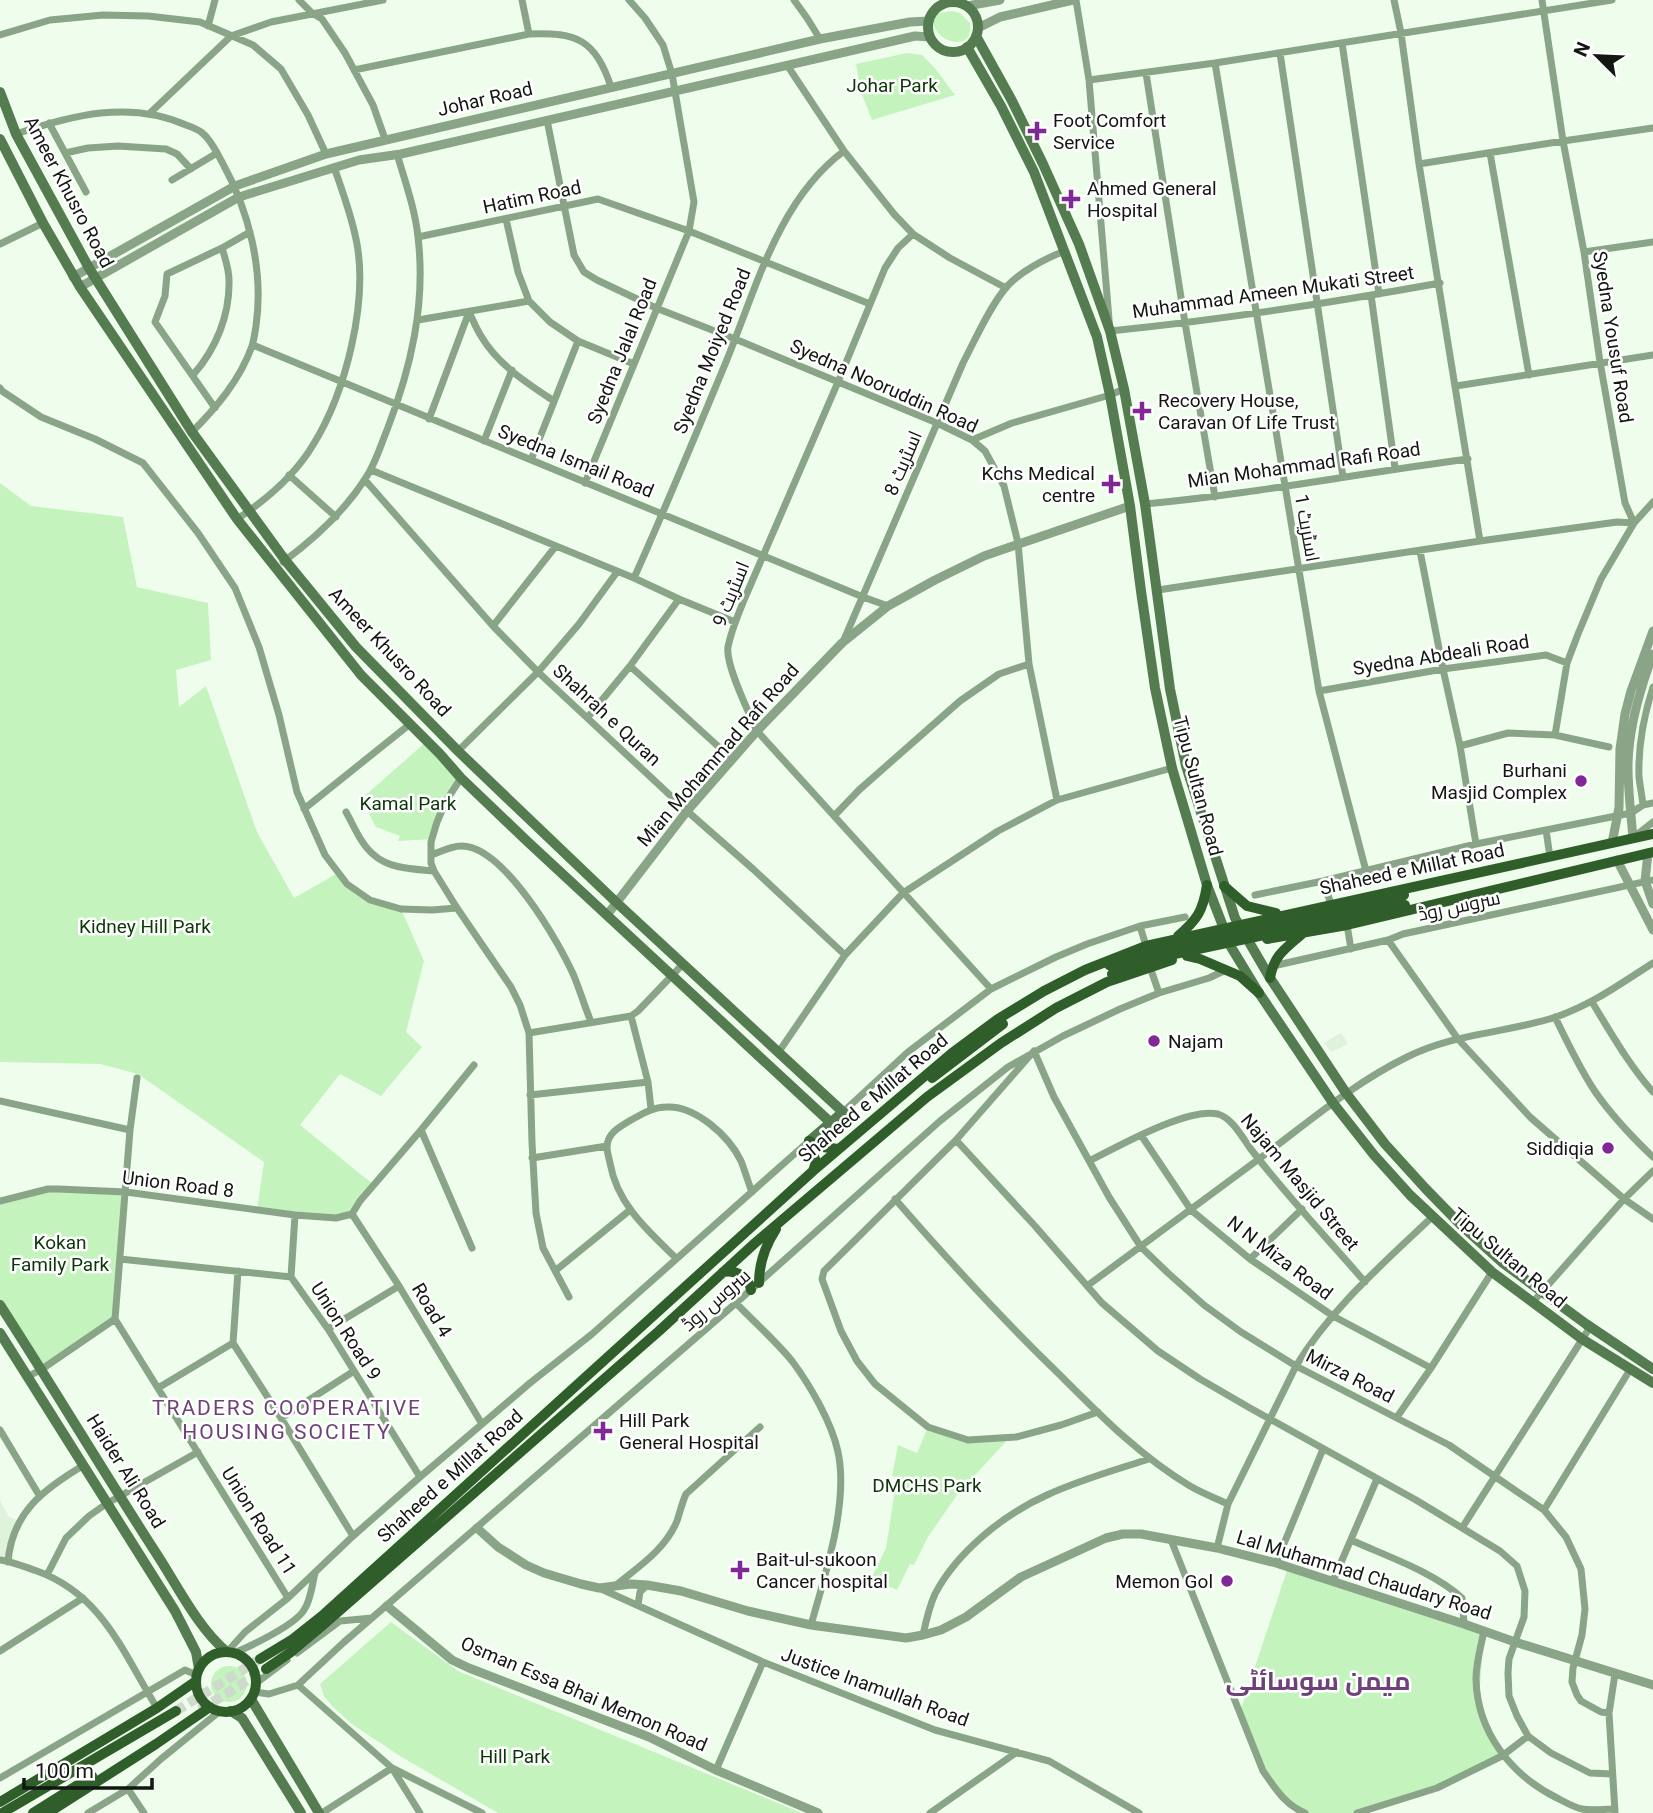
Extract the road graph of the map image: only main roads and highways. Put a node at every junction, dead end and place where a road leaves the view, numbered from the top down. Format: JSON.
{"nodes":[{"id":1,"x":949,"y":1,"type":"edge"},
{"id":2,"x":930,"y":10,"type":"edge"},
{"id":3,"x":977,"y":32,"type":"junction"},
{"id":4,"x":967,"y":47,"type":"junction"},
{"id":5,"x":0,"y":92,"type":"edge"},
{"id":6,"x":0,"y":139,"type":"edge"},
{"id":7,"x":1110,"y":331,"type":"junction"},
{"id":8,"x":1097,"y":337,"type":"junction"},
{"id":9,"x":187,"y":436,"type":"junction"},
{"id":10,"x":280,"y":563,"type":"junction"},
{"id":11,"x":1158,"y":590,"type":"junction"},
{"id":12,"x":1141,"y":592,"type":"junction"},
{"id":13,"x":1653,"y":834,"type":"edge"},
{"id":14,"x":1650,"y":852,"type":"edge"},
{"id":15,"x":1553,"y":857,"type":"junction"},
{"id":16,"x":1555,"y":876,"type":"junction"},
{"id":17,"x":1207,"y":886,"type":"junction"},
{"id":18,"x":1224,"y":886,"type":"junction"},
{"id":19,"x":1405,"y":900,"type":"junction"},
{"id":20,"x":1284,"y":915,"type":"junction"},
{"id":21,"x":1264,"y":919,"type":"junction"},
{"id":22,"x":1239,"y":924,"type":"junction"},
{"id":23,"x":1224,"y":928,"type":"junction"},
{"id":24,"x":1210,"y":932,"type":"junction"},
{"id":25,"x":1302,"y":934,"type":"junction"},
{"id":26,"x":1176,"y":938,"type":"junction"},
{"id":27,"x":1271,"y":939,"type":"junction"},
{"id":28,"x":1248,"y":943,"type":"junction"},
{"id":29,"x":1231,"y":947,"type":"junction"},
{"id":30,"x":1218,"y":950,"type":"junction"},
{"id":31,"x":1187,"y":956,"type":"junction"},
{"id":32,"x":1110,"y":970,"type":"junction"},
{"id":33,"x":1271,"y":972,"type":"junction"},
{"id":34,"x":1259,"y":993,"type":"junction"},
{"id":35,"x":927,"y":1097,"type":"junction"},
{"id":36,"x":887,"y":1107,"type":"junction"},
{"id":37,"x":830,"y":1122,"type":"junction"},
{"id":38,"x":809,"y":1140,"type":"junction"},
{"id":39,"x":838,"y":1149,"type":"junction"},
{"id":40,"x":813,"y":1171,"type":"junction"},
{"id":41,"x":781,"y":1221,"type":"junction"},
{"id":42,"x":723,"y":1272,"type":"junction"},
{"id":43,"x":0,"y":1305,"type":"edge"},
{"id":44,"x":0,"y":1333,"type":"edge"},
{"id":45,"x":1653,"y":1369,"type":"edge"},
{"id":46,"x":1653,"y":1383,"type":"edge"},
{"id":47,"x":231,"y":1652,"type":"junction"},
{"id":48,"x":197,"y":1675,"type":"junction"},
{"id":49,"x":253,"y":1692,"type":"junction"},
{"id":50,"x":176,"y":1694,"type":"junction"},
{"id":51,"x":215,"y":1711,"type":"junction"},
{"id":52,"x":0,"y":1802,"type":"edge"},
{"id":53,"x":2,"y":1813,"type":"edge"},
{"id":54,"x":33,"y":1813,"type":"edge"},
{"id":55,"x":48,"y":1813,"type":"edge"},
{"id":56,"x":300,"y":1813,"type":"edge"},
{"id":57,"x":320,"y":1813,"type":"edge"}],
"edges":[{"from":1,"to":2,"type":"main road"},
{"from":1,"to":3,"type":"main road"},
{"from":2,"to":4,"type":"main road"},
{"from":3,"to":4,"type":"main road"},
{"from":3,"to":7,"type":"main road","name":"Tipu Sultan Road"},
{"from":4,"to":8,"type":"main road","name":"Tipu Sultan Road"},
{"from":5,"to":9,"type":"main road","name":"Ameer Khusro Road"},
{"from":6,"to":9,"type":"main road","name":"Ameer Khusro Road"},
{"from":7,"to":8,"type":"main road"},
{"from":7,"to":11,"type":"main road","name":"Tipu Sultan Road"},
{"from":8,"to":12,"type":"main road","name":"Tipu Sultan Road"},
{"from":9,"to":10,"type":"main road","name":"Ameer Khusro Road"},
{"from":9,"to":10,"type":"main road","name":"Ameer Khusro Road"},
{"from":10,"to":37,"type":"main road","name":"Ameer Khusro Road"},
{"from":10,"to":37,"type":"main road","name":"Ameer Khusro Road"},
{"from":11,"to":12,"type":"main road"},
{"from":11,"to":18,"type":"main road","name":"Tipu Sultan Road"},
{"from":12,"to":17,"type":"main road","name":"Tipu Sultan Road"},
{"from":13,"to":15,"type":"main road","name":"Shaheed e Millat Road"},
{"from":14,"to":16,"type":"main road","name":"Shaheed e Millat Road"},
{"from":15,"to":19,"type":"main road"},
{"from":15,"to":20,"type":"main road","name":"Shaheed e Millat Road"},
{"from":16,"to":19,"type":"main road"},
{"from":16,"to":25,"type":"main road","name":"Shaheed e Millat Road"},
{"from":17,"to":23,"type":"main road","name":"Tipu Sultan Road"},
{"from":17,"to":26,"type":"main road"},
{"from":18,"to":20,"type":"main road"},
{"from":18,"to":22,"type":"main road","name":"Tipu Sultan Road"},
{"from":19,"to":32,"type":"main road","bridge":true},
{"from":20,"to":21,"type":"main road","name":"Shaheed e Millat Road"},
{"from":21,"to":22,"type":"main road","name":"Shaheed e Millat Road"},
{"from":21,"to":27,"type":"main road"},
{"from":22,"to":23,"type":"main road","name":"Shaheed e Millat Road"},
{"from":22,"to":28,"type":"main road","name":"Tipu Sultan Road"},
{"from":23,"to":24,"type":"main road","name":"Shaheed e Millat Road"},
{"from":23,"to":29,"type":"main road","name":"Tipu Sultan Road"},
{"from":24,"to":26,"type":"main road","name":"Shaheed e Millat Road"},
{"from":24,"to":30,"type":"main road"},
{"from":25,"to":27,"type":"main road","name":"Shaheed e Millat Road"},
{"from":25,"to":33,"type":"main road"},
{"from":26,"to":36,"type":"main road","name":"Shaheed e Millat Road"},
{"from":27,"to":28,"type":"main road","name":"Shaheed e Millat Road"},
{"from":28,"to":29,"type":"main road","name":"Shaheed e Millat Road"},
{"from":28,"to":33,"type":"main road","name":"Tipu Sultan Road"},
{"from":29,"to":30,"type":"main road","name":"Shaheed e Millat Road"},
{"from":29,"to":34,"type":"main road","name":"Tipu Sultan Road"},
{"from":30,"to":31,"type":"main road","name":"Shaheed e Millat Road"},
{"from":31,"to":34,"type":"main road"},
{"from":31,"to":35,"type":"main road","name":"Shaheed e Millat Road"},
{"from":32,"to":35,"type":"main road"},
{"from":32,"to":36,"type":"main road"},
{"from":33,"to":45,"type":"main road","name":"Tipu Sultan Road"},
{"from":34,"to":46,"type":"main road","name":"Tipu Sultan Road"},
{"from":35,"to":41,"type":"main road","name":"Shaheed e Millat Road"},
{"from":36,"to":39,"type":"main road","name":"Shaheed e Millat Road"},
{"from":37,"to":38,"type":"main road"},
{"from":38,"to":39,"type":"main road"},
{"from":38,"to":40,"type":"main road"},
{"from":39,"to":40,"type":"main road","name":"Shaheed e Millat Road"},
{"from":40,"to":42,"type":"main road","name":"Shaheed e Millat Road"},
{"from":41,"to":42,"type":"main road","name":"Shaheed e Millat Road"},
{"from":41,"to":42,"type":"main road"},
{"from":43,"to":47,"type":"main road","name":"Haider Ali Road"},
{"from":44,"to":48,"type":"main road","name":"Haider Ali Road"},
{"from":47,"to":48,"type":"main road"},
{"from":47,"to":49,"type":"main road"},
{"from":48,"to":50,"type":"main road"},
{"from":48,"to":51,"type":"main road"},
{"from":49,"to":51,"type":"main road"},
{"from":49,"to":57,"type":"main road"},
{"from":50,"to":51,"type":"main road"},
{"from":50,"to":52,"type":"main road"},
{"from":51,"to":55,"type":"main road"},
{"from":51,"to":56,"type":"main road"},
{"from":53,"to":54,"type":"main road"}]}
